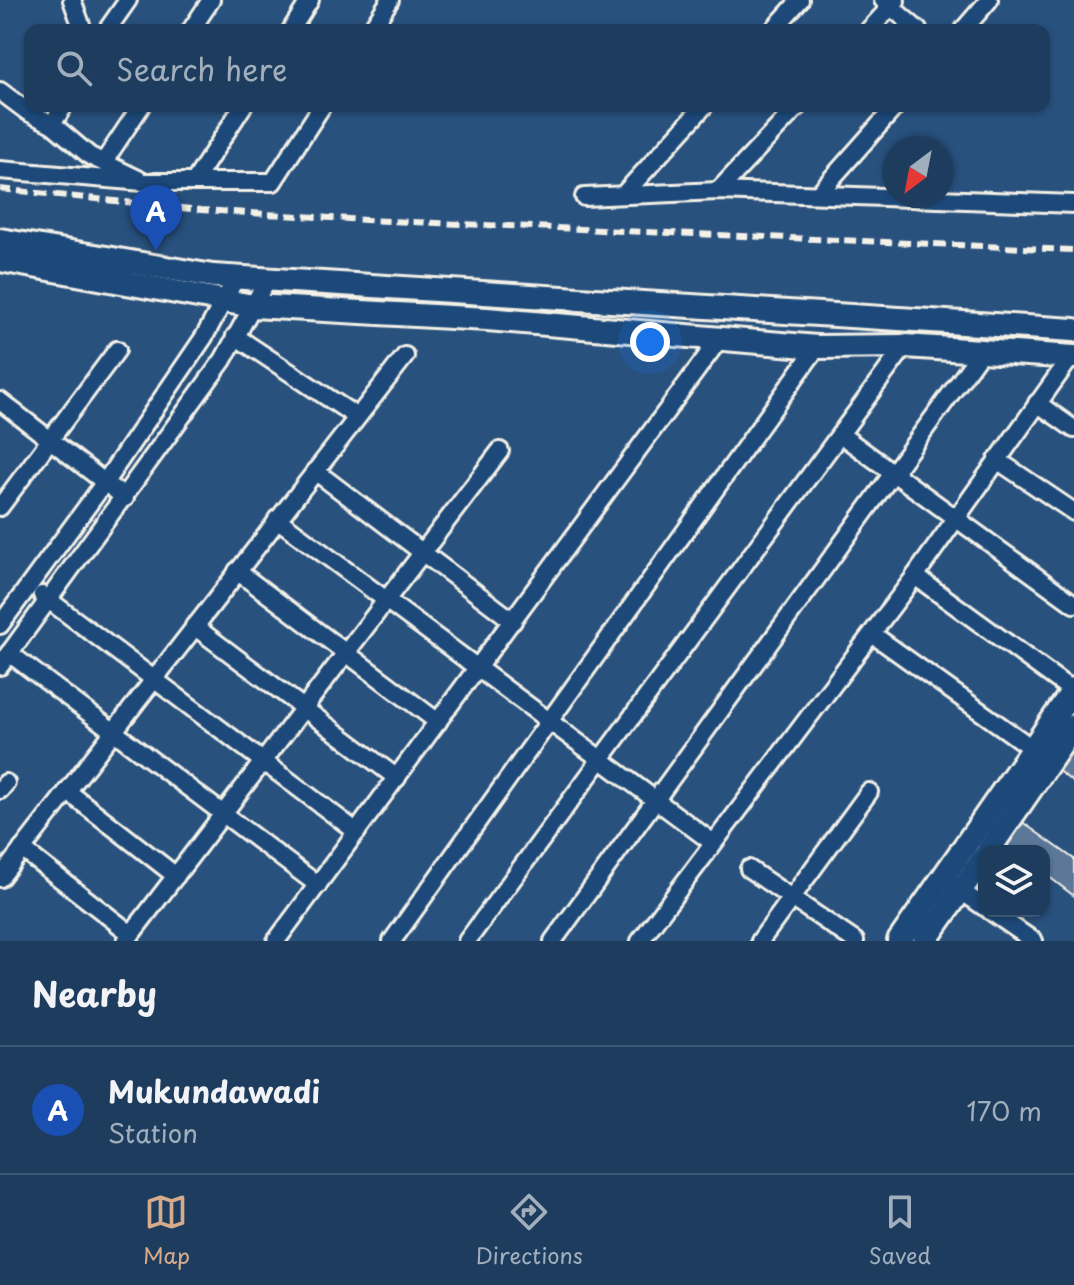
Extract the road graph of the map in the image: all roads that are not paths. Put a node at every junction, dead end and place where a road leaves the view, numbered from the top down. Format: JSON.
{"nodes":[{"id":1,"x":72,"y":0,"type":"edge"},
{"id":2,"x":128,"y":0,"type":"edge"},
{"id":3,"x":211,"y":0,"type":"edge"},
{"id":4,"x":310,"y":0,"type":"edge"},
{"id":5,"x":390,"y":0,"type":"edge"},
{"id":6,"x":800,"y":0,"type":"edge"},
{"id":7,"x":989,"y":0,"type":"edge"},
{"id":8,"x":890,"y":2,"type":"edge"},
{"id":9,"x":81,"y":24,"type":"edge"},
{"id":10,"x":111,"y":24,"type":"edge"},
{"id":11,"x":195,"y":24,"type":"edge"},
{"id":12,"x":295,"y":24,"type":"edge"},
{"id":13,"x":375,"y":24,"type":"edge"},
{"id":14,"x":778,"y":24,"type":"edge"},
{"id":15,"x":874,"y":24,"type":"edge"},
{"id":16,"x":912,"y":24,"type":"edge"},
{"id":17,"x":968,"y":24,"type":"edge"},
{"id":18,"x":0,"y":91,"type":"edge"},
{"id":19,"x":24,"y":109,"type":"edge"},
{"id":20,"x":28,"y":112,"type":"edge"},
{"id":21,"x":60,"y":112,"type":"edge"},
{"id":22,"x":137,"y":112,"type":"edge"},
{"id":23,"x":239,"y":112,"type":"edge"},
{"id":24,"x":318,"y":112,"type":"edge"},
{"id":25,"x":699,"y":112,"type":"edge"},
{"id":26,"x":792,"y":112,"type":"edge"},
{"id":27,"x":891,"y":112,"type":"edge"},
{"id":28,"x":52,"y":124,"type":"junction"},
{"id":29,"x":105,"y":160,"type":"junction"},
{"id":30,"x":0,"y":170,"type":"edge"},
{"id":31,"x":143,"y":182,"type":"junction"},
{"id":32,"x":194,"y":182,"type":"junction"},
{"id":33,"x":718,"y":191,"type":"junction"},
{"id":34,"x":818,"y":194,"type":"junction"},
{"id":35,"x":623,"y":195,"type":"junction"},
{"id":36,"x":584,"y":197,"type":"dead end"},
{"id":37,"x":1074,"y":204,"type":"edge"},
{"id":38,"x":0,"y":240,"type":"edge"},
{"id":39,"x":0,"y":260,"type":"edge"},
{"id":40,"x":236,"y":278,"type":"junction"},
{"id":41,"x":267,"y":280,"type":"junction"},
{"id":42,"x":224,"y":303,"type":"junction"},
{"id":43,"x":253,"y":306,"type":"junction"},
{"id":44,"x":1074,"y":330,"type":"edge"},
{"id":45,"x":235,"y":336,"type":"junction"},
{"id":46,"x":718,"y":341,"type":"junction"},
{"id":47,"x":905,"y":346,"type":"junction"},
{"id":48,"x":817,"y":347,"type":"junction"},
{"id":49,"x":117,"y":350,"type":"dead end"},
{"id":50,"x":981,"y":352,"type":"junction"},
{"id":51,"x":405,"y":356,"type":"dead end"},
{"id":52,"x":1072,"y":357,"type":"edge"},
{"id":53,"x":0,"y":401,"type":"edge"},
{"id":54,"x":1037,"y":403,"type":"junction"},
{"id":55,"x":357,"y":417,"type":"junction"},
{"id":56,"x":1074,"y":429,"type":"edge"},
{"id":57,"x":841,"y":435,"type":"junction"},
{"id":58,"x":51,"y":441,"type":"junction"},
{"id":59,"x":500,"y":451,"type":"dead end"},
{"id":60,"x":997,"y":460,"type":"junction"},
{"id":61,"x":315,"y":471,"type":"junction"},
{"id":62,"x":893,"y":474,"type":"junction"},
{"id":63,"x":105,"y":482,"type":"junction"},
{"id":64,"x":125,"y":498,"type":"junction"},
{"id":65,"x":0,"y":507,"type":"edge"},
{"id":66,"x":1074,"y":512,"type":"edge"},
{"id":67,"x":956,"y":518,"type":"junction"},
{"id":68,"x":277,"y":519,"type":"junction"},
{"id":69,"x":422,"y":553,"type":"junction"},
{"id":70,"x":237,"y":571,"type":"junction"},
{"id":71,"x":915,"y":576,"type":"junction"},
{"id":72,"x":29,"y":585,"type":"junction"},
{"id":73,"x":48,"y":600,"type":"junction"},
{"id":74,"x":386,"y":600,"type":"junction"},
{"id":75,"x":1074,"y":604,"type":"edge"},
{"id":76,"x":513,"y":621,"type":"junction"},
{"id":77,"x":0,"y":625,"type":"edge"},
{"id":78,"x":194,"y":626,"type":"junction"},
{"id":79,"x":872,"y":634,"type":"junction"},
{"id":80,"x":345,"y":654,"type":"junction"},
{"id":81,"x":5,"y":659,"type":"edge"},
{"id":82,"x":478,"y":668,"type":"junction"},
{"id":83,"x":153,"y":680,"type":"junction"},
{"id":84,"x":1074,"y":691,"type":"edge"},
{"id":85,"x":303,"y":709,"type":"junction"},
{"id":86,"x":438,"y":722,"type":"junction"},
{"id":87,"x":549,"y":722,"type":"junction"},
{"id":88,"x":1074,"y":726,"type":"edge"},
{"id":89,"x":112,"y":733,"type":"junction"},
{"id":90,"x":1041,"y":755,"type":"junction"},
{"id":91,"x":601,"y":758,"type":"junction"},
{"id":92,"x":262,"y":763,"type":"junction"},
{"id":93,"x":397,"y":778,"type":"junction"},
{"id":94,"x":67,"y":791,"type":"junction"},
{"id":95,"x":869,"y":792,"type":"dead end"},
{"id":96,"x":656,"y":799,"type":"junction"},
{"id":97,"x":222,"y":815,"type":"junction"},
{"id":98,"x":357,"y":832,"type":"junction"},
{"id":99,"x":712,"y":842,"type":"junction"},
{"id":100,"x":991,"y":845,"type":"edge"},
{"id":101,"x":22,"y":849,"type":"junction"},
{"id":102,"x":978,"y":862,"type":"edge"},
{"id":103,"x":749,"y":869,"type":"dead end"},
{"id":104,"x":176,"y":876,"type":"junction"},
{"id":105,"x":0,"y":878,"type":"edge"},
{"id":106,"x":318,"y":885,"type":"junction"},
{"id":107,"x":952,"y":885,"type":"junction"},
{"id":108,"x":793,"y":897,"type":"junction"},
{"id":109,"x":978,"y":903,"type":"edge"},
{"id":110,"x":999,"y":917,"type":"edge"},
{"id":111,"x":128,"y":937,"type":"edge"},
{"id":112,"x":276,"y":941,"type":"edge"},
{"id":113,"x":392,"y":941,"type":"edge"},
{"id":114,"x":467,"y":941,"type":"edge"},
{"id":115,"x":553,"y":941,"type":"edge"},
{"id":116,"x":640,"y":941,"type":"edge"},
{"id":117,"x":760,"y":941,"type":"edge"},
{"id":118,"x":855,"y":941,"type":"edge"},
{"id":119,"x":899,"y":941,"type":"edge"},
{"id":120,"x":925,"y":941,"type":"edge"},
{"id":121,"x":1034,"y":941,"type":"edge"}],
"edges":[{"from":1,"to":9,"type":"street"},
{"from":2,"to":10,"type":"street"},
{"from":3,"to":11,"type":"street"},
{"from":4,"to":12,"type":"street"},
{"from":5,"to":13,"type":"street"},
{"from":6,"to":14,"type":"street"},
{"from":7,"to":17,"type":"street"},
{"from":8,"to":15,"type":"street"},
{"from":8,"to":16,"type":"street"},
{"from":18,"to":19,"type":"street"},
{"from":20,"to":28,"type":"street"},
{"from":21,"to":28,"type":"street"},
{"from":22,"to":29,"type":"street"},
{"from":23,"to":32,"type":"street"},
{"from":24,"to":32,"type":"street"},
{"from":25,"to":35,"type":"street"},
{"from":26,"to":33,"type":"street"},
{"from":27,"to":34,"type":"street"},
{"from":28,"to":29,"type":"street"},
{"from":29,"to":31,"type":"street"},
{"from":30,"to":31,"type":"street"},
{"from":31,"to":32,"type":"street"},
{"from":33,"to":34,"type":"street"},
{"from":33,"to":35,"type":"street"},
{"from":34,"to":37,"type":"street"},
{"from":35,"to":36,"type":"street"},
{"from":38,"to":40,"type":"street"},
{"from":39,"to":42,"type":"street"},
{"from":40,"to":41,"type":"street"},
{"from":40,"to":42,"type":"street"},
{"from":41,"to":43,"type":"street"},
{"from":41,"to":44,"type":"street"},
{"from":42,"to":43,"type":"street"},
{"from":42,"to":63,"type":"street"},
{"from":43,"to":45,"type":"street"},
{"from":43,"to":46,"type":"street"},
{"from":45,"to":55,"type":"street"},
{"from":45,"to":64,"type":"street"},
{"from":46,"to":48,"type":"street"},
{"from":46,"to":76,"type":"street"},
{"from":47,"to":48,"type":"street"},
{"from":47,"to":50,"type":"street"},
{"from":47,"to":57,"type":"street"},
{"from":48,"to":87,"type":"street"},
{"from":49,"to":58,"type":"street"},
{"from":50,"to":52,"type":"street"},
{"from":50,"to":62,"type":"street"},
{"from":51,"to":55,"type":"street"},
{"from":52,"to":54,"type":"street"},
{"from":53,"to":58,"type":"street"},
{"from":54,"to":56,"type":"street"},
{"from":54,"to":60,"type":"street"},
{"from":55,"to":61,"type":"street"},
{"from":57,"to":62,"type":"street"},
{"from":57,"to":91,"type":"street"},
{"from":58,"to":63,"type":"street"},
{"from":58,"to":65,"type":"street"},
{"from":59,"to":69,"type":"street"},
{"from":60,"to":66,"type":"street"},
{"from":60,"to":67,"type":"street"},
{"from":61,"to":68,"type":"street"},
{"from":61,"to":69,"type":"street"},
{"from":62,"to":67,"type":"street"},
{"from":62,"to":96,"type":"street"},
{"from":63,"to":64,"type":"street"},
{"from":63,"to":72,"type":"street"},
{"from":64,"to":73,"type":"street"},
{"from":67,"to":71,"type":"street"},
{"from":67,"to":75,"type":"street"},
{"from":68,"to":70,"type":"street"},
{"from":68,"to":74,"type":"street"},
{"from":69,"to":74,"type":"street"},
{"from":69,"to":76,"type":"street"},
{"from":70,"to":78,"type":"street"},
{"from":70,"to":80,"type":"street"},
{"from":71,"to":79,"type":"street"},
{"from":71,"to":84,"type":"street"},
{"from":72,"to":73,"type":"street"},
{"from":72,"to":77,"type":"street"},
{"from":73,"to":81,"type":"street"},
{"from":73,"to":83,"type":"street"},
{"from":74,"to":80,"type":"street"},
{"from":74,"to":82,"type":"street"},
{"from":76,"to":82,"type":"street"},
{"from":78,"to":83,"type":"street"},
{"from":78,"to":85,"type":"street"},
{"from":79,"to":90,"type":"street"},
{"from":79,"to":99,"type":"street"},
{"from":80,"to":85,"type":"street"},
{"from":80,"to":86,"type":"street"},
{"from":81,"to":89,"type":"street"},
{"from":82,"to":86,"type":"street"},
{"from":82,"to":87,"type":"street"},
{"from":83,"to":89,"type":"street"},
{"from":83,"to":92,"type":"street"},
{"from":84,"to":90,"type":"street"},
{"from":85,"to":92,"type":"street"},
{"from":85,"to":93,"type":"street"},
{"from":86,"to":93,"type":"street"},
{"from":87,"to":91,"type":"street"},
{"from":87,"to":113,"type":"street"},
{"from":88,"to":90,"type":"street"},
{"from":89,"to":94,"type":"street"},
{"from":89,"to":97,"type":"street"},
{"from":90,"to":100,"type":"street"},
{"from":90,"to":107,"type":"street"},
{"from":91,"to":96,"type":"street"},
{"from":91,"to":114,"type":"street"},
{"from":92,"to":97,"type":"street"},
{"from":92,"to":98,"type":"street"},
{"from":93,"to":98,"type":"street"},
{"from":94,"to":101,"type":"street"},
{"from":94,"to":104,"type":"street"},
{"from":95,"to":108,"type":"street"},
{"from":96,"to":99,"type":"street"},
{"from":96,"to":115,"type":"street"},
{"from":97,"to":104,"type":"street"},
{"from":97,"to":106,"type":"street"},
{"from":98,"to":106,"type":"street"},
{"from":99,"to":116,"type":"street"},
{"from":101,"to":105,"type":"street"},
{"from":101,"to":111,"type":"street"},
{"from":102,"to":107,"type":"street"},
{"from":103,"to":108,"type":"street"},
{"from":104,"to":111,"type":"street"},
{"from":106,"to":112,"type":"street"},
{"from":107,"to":109,"type":"street"},
{"from":107,"to":119,"type":"street"},
{"from":107,"to":120,"type":"street"},
{"from":108,"to":117,"type":"street"},
{"from":108,"to":118,"type":"street"},
{"from":110,"to":121,"type":"street"}]}
